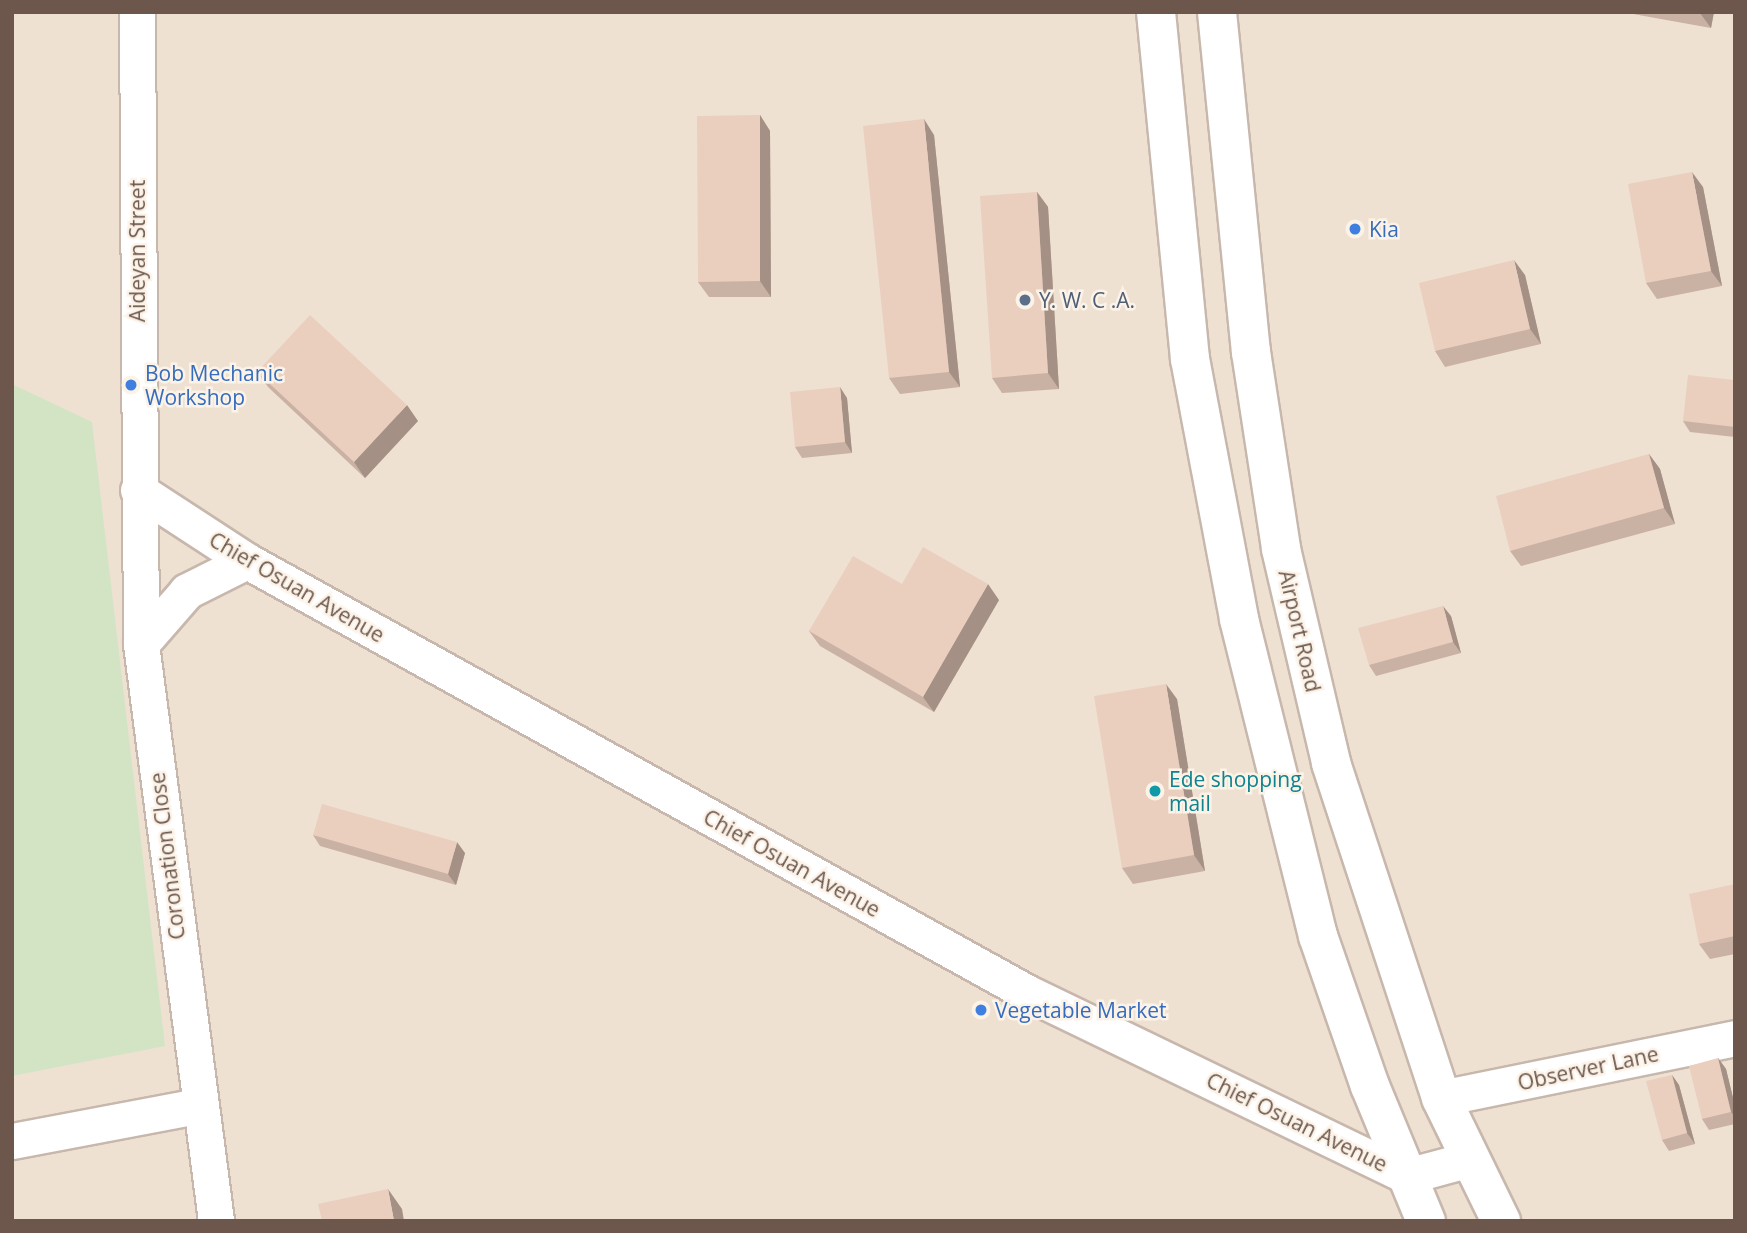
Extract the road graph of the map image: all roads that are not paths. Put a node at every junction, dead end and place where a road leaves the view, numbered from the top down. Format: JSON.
{"nodes":[{"id":1,"x":136,"y":12,"type":"edge"},
{"id":2,"x":1156,"y":12,"type":"edge"},
{"id":3,"x":1217,"y":12,"type":"edge"},
{"id":4,"x":138,"y":489,"type":"junction"},
{"id":5,"x":247,"y":561,"type":"junction"},
{"id":6,"x":141,"y":644,"type":"junction"},
{"id":7,"x":1735,"y":1038,"type":"edge"},
{"id":8,"x":1441,"y":1098,"type":"junction"},
{"id":9,"x":197,"y":1107,"type":"junction"},
{"id":10,"x":12,"y":1141,"type":"edge"},
{"id":11,"x":1469,"y":1159,"type":"junction"},
{"id":12,"x":1407,"y":1176,"type":"junction"},
{"id":13,"x":216,"y":1221,"type":"edge"},
{"id":14,"x":1426,"y":1221,"type":"edge"},
{"id":15,"x":1501,"y":1221,"type":"edge"}],
"edges":[{"from":1,"to":4,"type":"street","name":"Aideyan Street"},
{"from":2,"to":12,"type":"main road"},
{"from":3,"to":8,"type":"main road","name":"Airport Road"},
{"from":4,"to":5,"type":"street","name":"Chief Osuan Avenue"},
{"from":4,"to":6,"type":"street","name":"Coronation Close"},
{"from":5,"to":6,"type":"street"},
{"from":5,"to":12,"type":"street","name":"Chief Osuan Avenue"},
{"from":6,"to":9,"type":"street","name":"Coronation Close"},
{"from":7,"to":8,"type":"street","name":"Observer Lane"},
{"from":8,"to":11,"type":"main road","name":"Airport Road"},
{"from":9,"to":10,"type":"street"},
{"from":9,"to":13,"type":"street","name":"Coronation Close"},
{"from":11,"to":12,"type":"street","name":"Chief Osuan Avenue"},
{"from":11,"to":15,"type":"main road","name":"Airport Road"},
{"from":12,"to":14,"type":"main road"}]}
